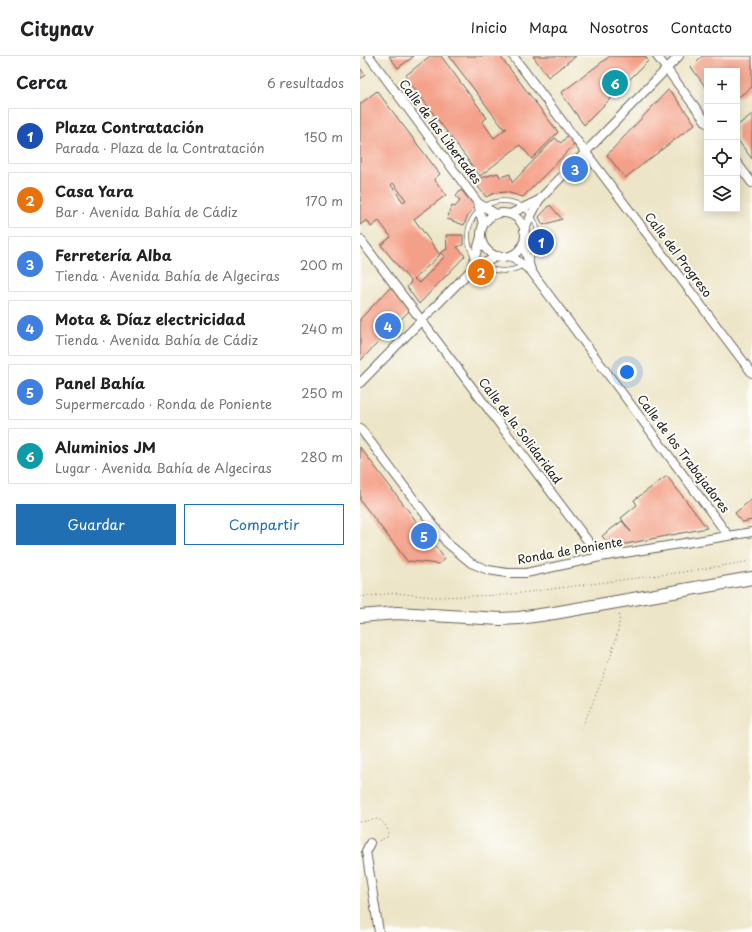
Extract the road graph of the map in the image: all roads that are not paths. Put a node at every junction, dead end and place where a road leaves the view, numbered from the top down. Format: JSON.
{"nodes":[{"id":1,"x":368,"y":56,"type":"edge"},
{"id":2,"x":513,"y":56,"type":"edge"},
{"id":3,"x":657,"y":56,"type":"edge"},
{"id":4,"x":679,"y":56,"type":"edge"},
{"id":5,"x":666,"y":69,"type":"junction"},
{"id":6,"x":704,"y":119,"type":"edge"},
{"id":7,"x":586,"y":152,"type":"junction"},
{"id":8,"x":740,"y":167,"type":"edge"},
{"id":9,"x":751,"y":180,"type":"edge"},
{"id":10,"x":539,"y":200,"type":"junction"},
{"id":11,"x":480,"y":206,"type":"junction"},
{"id":12,"x":523,"y":206,"type":"junction"},
{"id":13,"x":496,"y":214,"type":"junction"},
{"id":14,"x":510,"y":214,"type":"junction"},
{"id":15,"x":532,"y":215,"type":"junction"},
{"id":16,"x":483,"y":225,"type":"junction"},
{"id":17,"x":524,"y":230,"type":"junction"},
{"id":18,"x":481,"y":237,"type":"junction"},
{"id":19,"x":361,"y":241,"type":"edge"},
{"id":20,"x":523,"y":244,"type":"junction"},
{"id":21,"x":498,"y":256,"type":"junction"},
{"id":22,"x":511,"y":256,"type":"junction"},
{"id":23,"x":475,"y":257,"type":"junction"},
{"id":24,"x":526,"y":263,"type":"junction"},
{"id":25,"x":483,"y":265,"type":"junction"},
{"id":26,"x":470,"y":270,"type":"junction"},
{"id":27,"x":421,"y":320,"type":"junction"},
{"id":28,"x":752,"y":373,"type":"edge"},
{"id":29,"x":360,"y":383,"type":"edge"},
{"id":30,"x":360,"y":428,"type":"edge"},
{"id":31,"x":752,"y":532,"type":"edge"},
{"id":32,"x":727,"y":536,"type":"junction"},
{"id":33,"x":600,"y":557,"type":"junction"},
{"id":34,"x":752,"y":578,"type":"edge"},
{"id":35,"x":360,"y":616,"type":"edge"},
{"id":36,"x":370,"y":843,"type":"road end"},
{"id":37,"x":379,"y":932,"type":"edge"}],
"edges":[{"from":1,"to":11,"type":"street","name":"Calle de las Libertades"},
{"from":2,"to":7,"type":"street","name":"Calle del Progreso"},
{"from":3,"to":5,"type":"street"},
{"from":4,"to":5,"type":"street"},
{"from":5,"to":6,"type":"street"},
{"from":5,"to":7,"type":"street"},
{"from":7,"to":10,"type":"street"},
{"from":7,"to":28,"type":"street","name":"Calle del Progreso"},
{"from":8,"to":9,"type":"street"},
{"from":10,"to":12,"type":"street"},
{"from":10,"to":15,"type":"street"},
{"from":11,"to":12,"type":"lane"},
{"from":11,"to":13,"type":"street","name":"Calle de las Libertades"},
{"from":11,"to":16,"type":"street","name":"Calle de las Libertades"},
{"from":11,"to":23,"type":"lane"},
{"from":12,"to":14,"type":"street"},
{"from":12,"to":15,"type":"lane"},
{"from":13,"to":14,"type":"street"},
{"from":13,"to":16,"type":"street"},
{"from":14,"to":17,"type":"street"},
{"from":15,"to":17,"type":"street"},
{"from":15,"to":24,"type":"lane"},
{"from":16,"to":18,"type":"street"},
{"from":17,"to":20,"type":"street"},
{"from":18,"to":21,"type":"street"},
{"from":18,"to":23,"type":"street"},
{"from":19,"to":27,"type":"street","name":"Calle de la Solidaridad"},
{"from":20,"to":22,"type":"street"},
{"from":20,"to":24,"type":"street","name":"Calle de los Trabajadores"},
{"from":21,"to":22,"type":"street"},
{"from":21,"to":25,"type":"street"},
{"from":22,"to":24,"type":"street"},
{"from":23,"to":25,"type":"lane"},
{"from":23,"to":26,"type":"street"},
{"from":24,"to":25,"type":"lane"},
{"from":24,"to":32,"type":"street","name":"Calle de los Trabajadores"},
{"from":25,"to":26,"type":"street"},
{"from":26,"to":27,"type":"street"},
{"from":27,"to":29,"type":"street"},
{"from":27,"to":33,"type":"street","name":"Calle de la Solidaridad"},
{"from":30,"to":33,"type":"street","name":"Ronda de Poniente"},
{"from":31,"to":32,"type":"street","name":"Ronda de Poniente"},
{"from":32,"to":33,"type":"street","name":"Ronda de Poniente"},
{"from":34,"to":35,"type":"main road"},
{"from":36,"to":37,"type":"street"}]}
